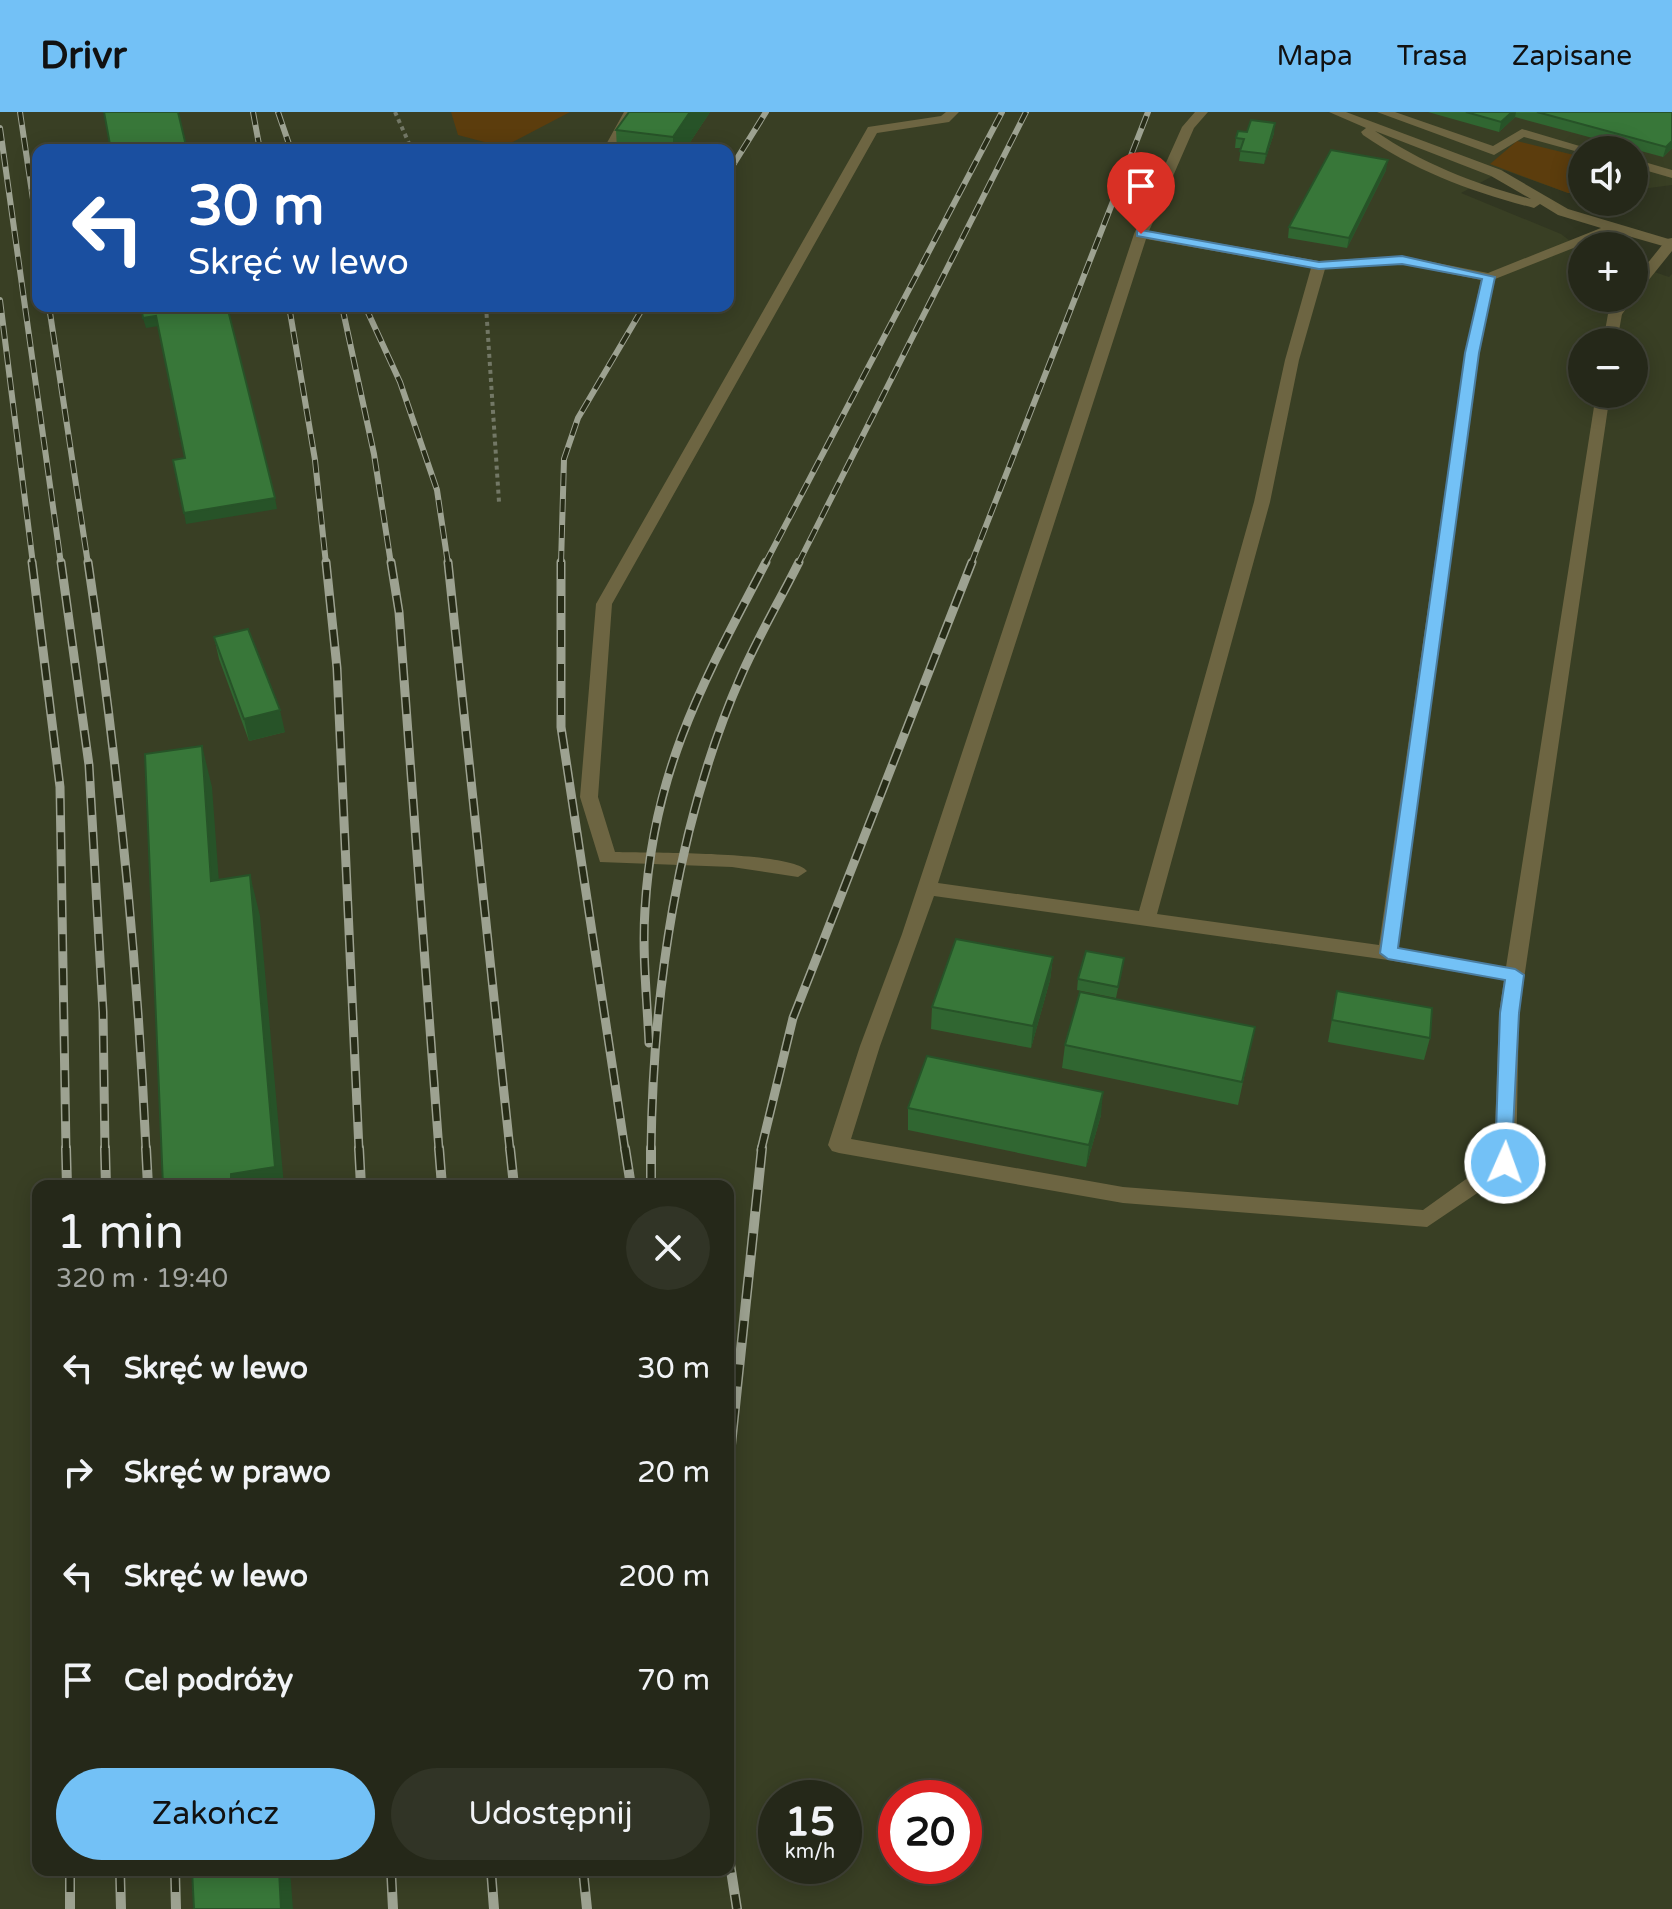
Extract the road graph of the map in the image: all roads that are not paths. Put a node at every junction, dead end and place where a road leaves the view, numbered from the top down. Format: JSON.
{"nodes":[{"id":1,"x":630,"y":112,"type":"edge"},
{"id":2,"x":953,"y":112,"type":"edge"},
{"id":3,"x":1202,"y":112,"type":"edge"},
{"id":4,"x":1335,"y":112,"type":"edge"},
{"id":5,"x":1383,"y":112,"type":"edge"},
{"id":6,"x":1351,"y":120,"type":"junction"},
{"id":7,"x":612,"y":144,"type":"edge"},
{"id":8,"x":1568,"y":145,"type":"edge"},
{"id":9,"x":1648,"y":167,"type":"edge"},
{"id":10,"x":1672,"y":174,"type":"edge"},
{"id":11,"x":1563,"y":212,"type":"junction"},
{"id":12,"x":1614,"y":227,"type":"junction"},
{"id":13,"x":1141,"y":234,"type":"junction"},
{"id":14,"x":1671,"y":243,"type":"edge"},
{"id":15,"x":1319,"y":265,"type":"junction"},
{"id":16,"x":1648,"y":272,"type":"edge"},
{"id":17,"x":1489,"y":277,"type":"junction"},
{"id":18,"x":1601,"y":408,"type":"edge"},
{"id":19,"x":798,"y":871,"type":"dead end"},
{"id":20,"x":925,"y":888,"type":"junction"},
{"id":21,"x":1146,"y":920,"type":"junction"},
{"id":22,"x":1388,"y":953,"type":"junction"},
{"id":23,"x":1515,"y":975,"type":"junction"}],
"edges":[{"from":1,"to":7,"type":"street"},
{"from":2,"to":19,"type":"street"},
{"from":3,"to":13,"type":"street"},
{"from":4,"to":6,"type":"street"},
{"from":5,"to":8,"type":"street"},
{"from":6,"to":11,"type":"street"},
{"from":6,"to":11,"type":"street"},
{"from":9,"to":10,"type":"street"},
{"from":11,"to":12,"type":"street"},
{"from":12,"to":14,"type":"street"},
{"from":12,"to":17,"type":"street"},
{"from":13,"to":15,"type":"street"},
{"from":13,"to":20,"type":"street"},
{"from":14,"to":16,"type":"street"},
{"from":15,"to":17,"type":"street"},
{"from":15,"to":21,"type":"street"},
{"from":17,"to":22,"type":"street"},
{"from":18,"to":23,"type":"street"},
{"from":20,"to":21,"type":"street"},
{"from":20,"to":23,"type":"street"},
{"from":21,"to":22,"type":"street"},
{"from":22,"to":23,"type":"street"}]}
